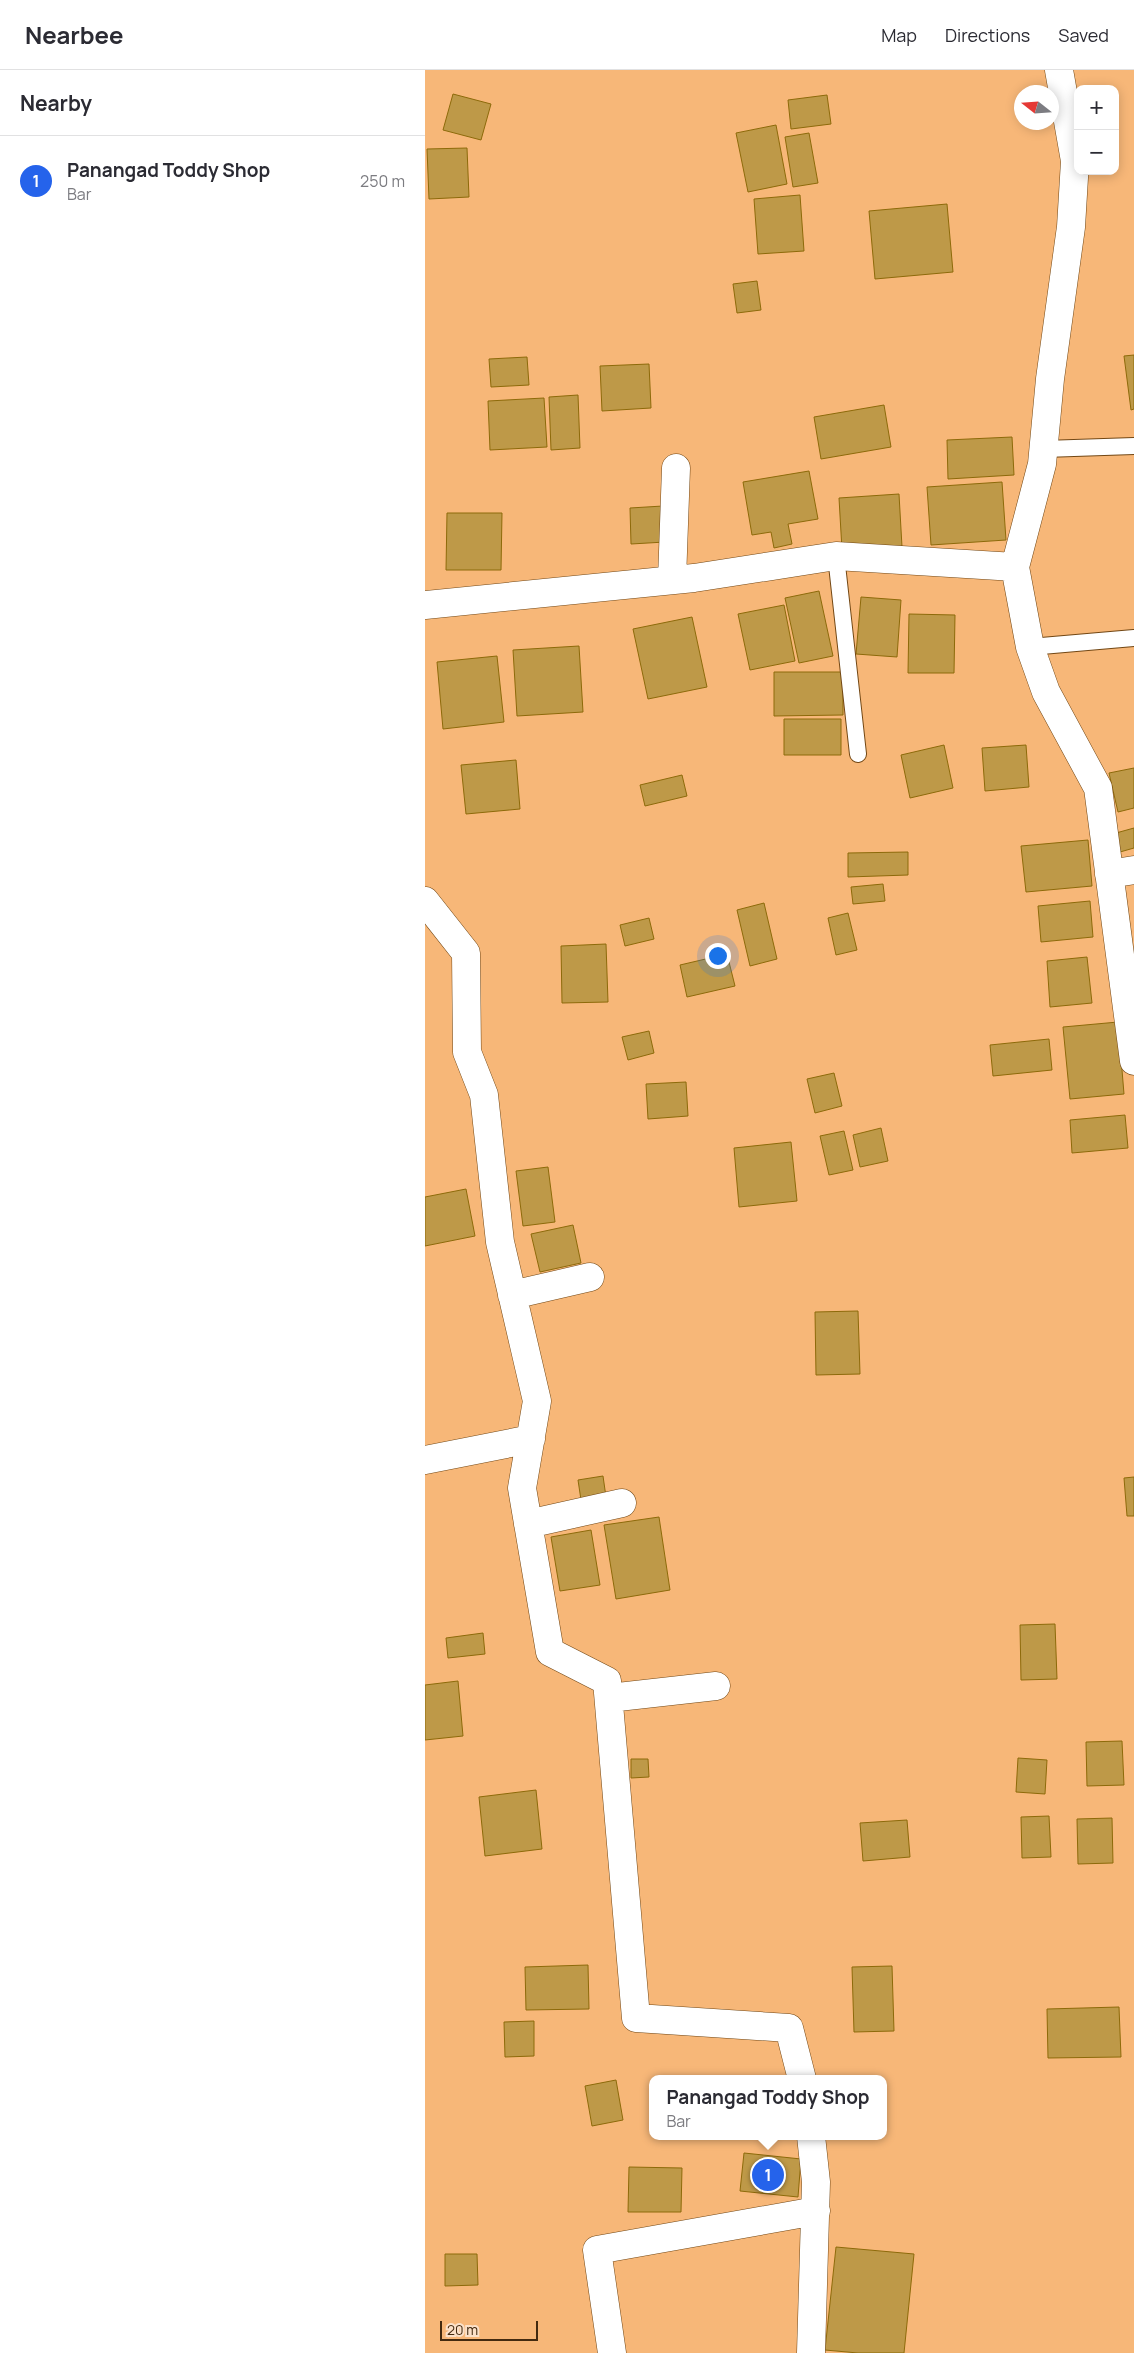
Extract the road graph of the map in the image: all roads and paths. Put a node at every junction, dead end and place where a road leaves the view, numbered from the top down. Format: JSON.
{"nodes":[{"id":1,"x":1059,"y":70,"type":"edge"},
{"id":2,"x":1134,"y":446,"type":"edge"},
{"id":3,"x":1044,"y":450,"type":"junction"},
{"id":4,"x":676,"y":468,"type":"dead end"},
{"id":5,"x":836,"y":556,"type":"junction"},
{"id":6,"x":1015,"y":567,"type":"junction"},
{"id":7,"x":672,"y":580,"type":"junction"},
{"id":8,"x":425,"y":605,"type":"edge"},
{"id":9,"x":1134,"y":638,"type":"edge"},
{"id":10,"x":1029,"y":647,"type":"junction"},
{"id":11,"x":858,"y":754,"type":"dead end"},
{"id":12,"x":1122,"y":872,"type":"edge"},
{"id":13,"x":425,"y":900,"type":"edge"},
{"id":14,"x":1134,"y":1061,"type":"edge"},
{"id":15,"x":590,"y":1277,"type":"dead end"},
{"id":16,"x":512,"y":1295,"type":"junction"},
{"id":17,"x":531,"y":1439,"type":"junction"},
{"id":18,"x":425,"y":1460,"type":"edge"},
{"id":19,"x":622,"y":1503,"type":"dead end"},
{"id":20,"x":528,"y":1524,"type":"junction"},
{"id":21,"x":716,"y":1686,"type":"dead end"},
{"id":22,"x":609,"y":1698,"type":"junction"},
{"id":23,"x":801,"y":2075,"type":"edge"},
{"id":24,"x":811,"y":2140,"type":"edge"},
{"id":25,"x":815,"y":2211,"type":"junction"},
{"id":26,"x":612,"y":2353,"type":"edge"},
{"id":27,"x":811,"y":2353,"type":"edge"}],
"edges":[{"from":1,"to":3,"type":"street"},
{"from":2,"to":3,"type":"lane"},
{"from":3,"to":6,"type":"street"},
{"from":4,"to":7,"type":"street"},
{"from":5,"to":6,"type":"street"},
{"from":5,"to":7,"type":"street"},
{"from":5,"to":11,"type":"lane"},
{"from":6,"to":10,"type":"street"},
{"from":7,"to":8,"type":"street"},
{"from":9,"to":10,"type":"lane"},
{"from":10,"to":12,"type":"street"},
{"from":12,"to":14,"type":"street"},
{"from":13,"to":16,"type":"street"},
{"from":15,"to":16,"type":"street"},
{"from":16,"to":17,"type":"street"},
{"from":17,"to":18,"type":"street"},
{"from":17,"to":20,"type":"street"},
{"from":19,"to":20,"type":"street"},
{"from":20,"to":22,"type":"street"},
{"from":21,"to":22,"type":"street"},
{"from":22,"to":23,"type":"street"},
{"from":24,"to":25,"type":"street"},
{"from":25,"to":26,"type":"street"},
{"from":25,"to":27,"type":"street"}]}
